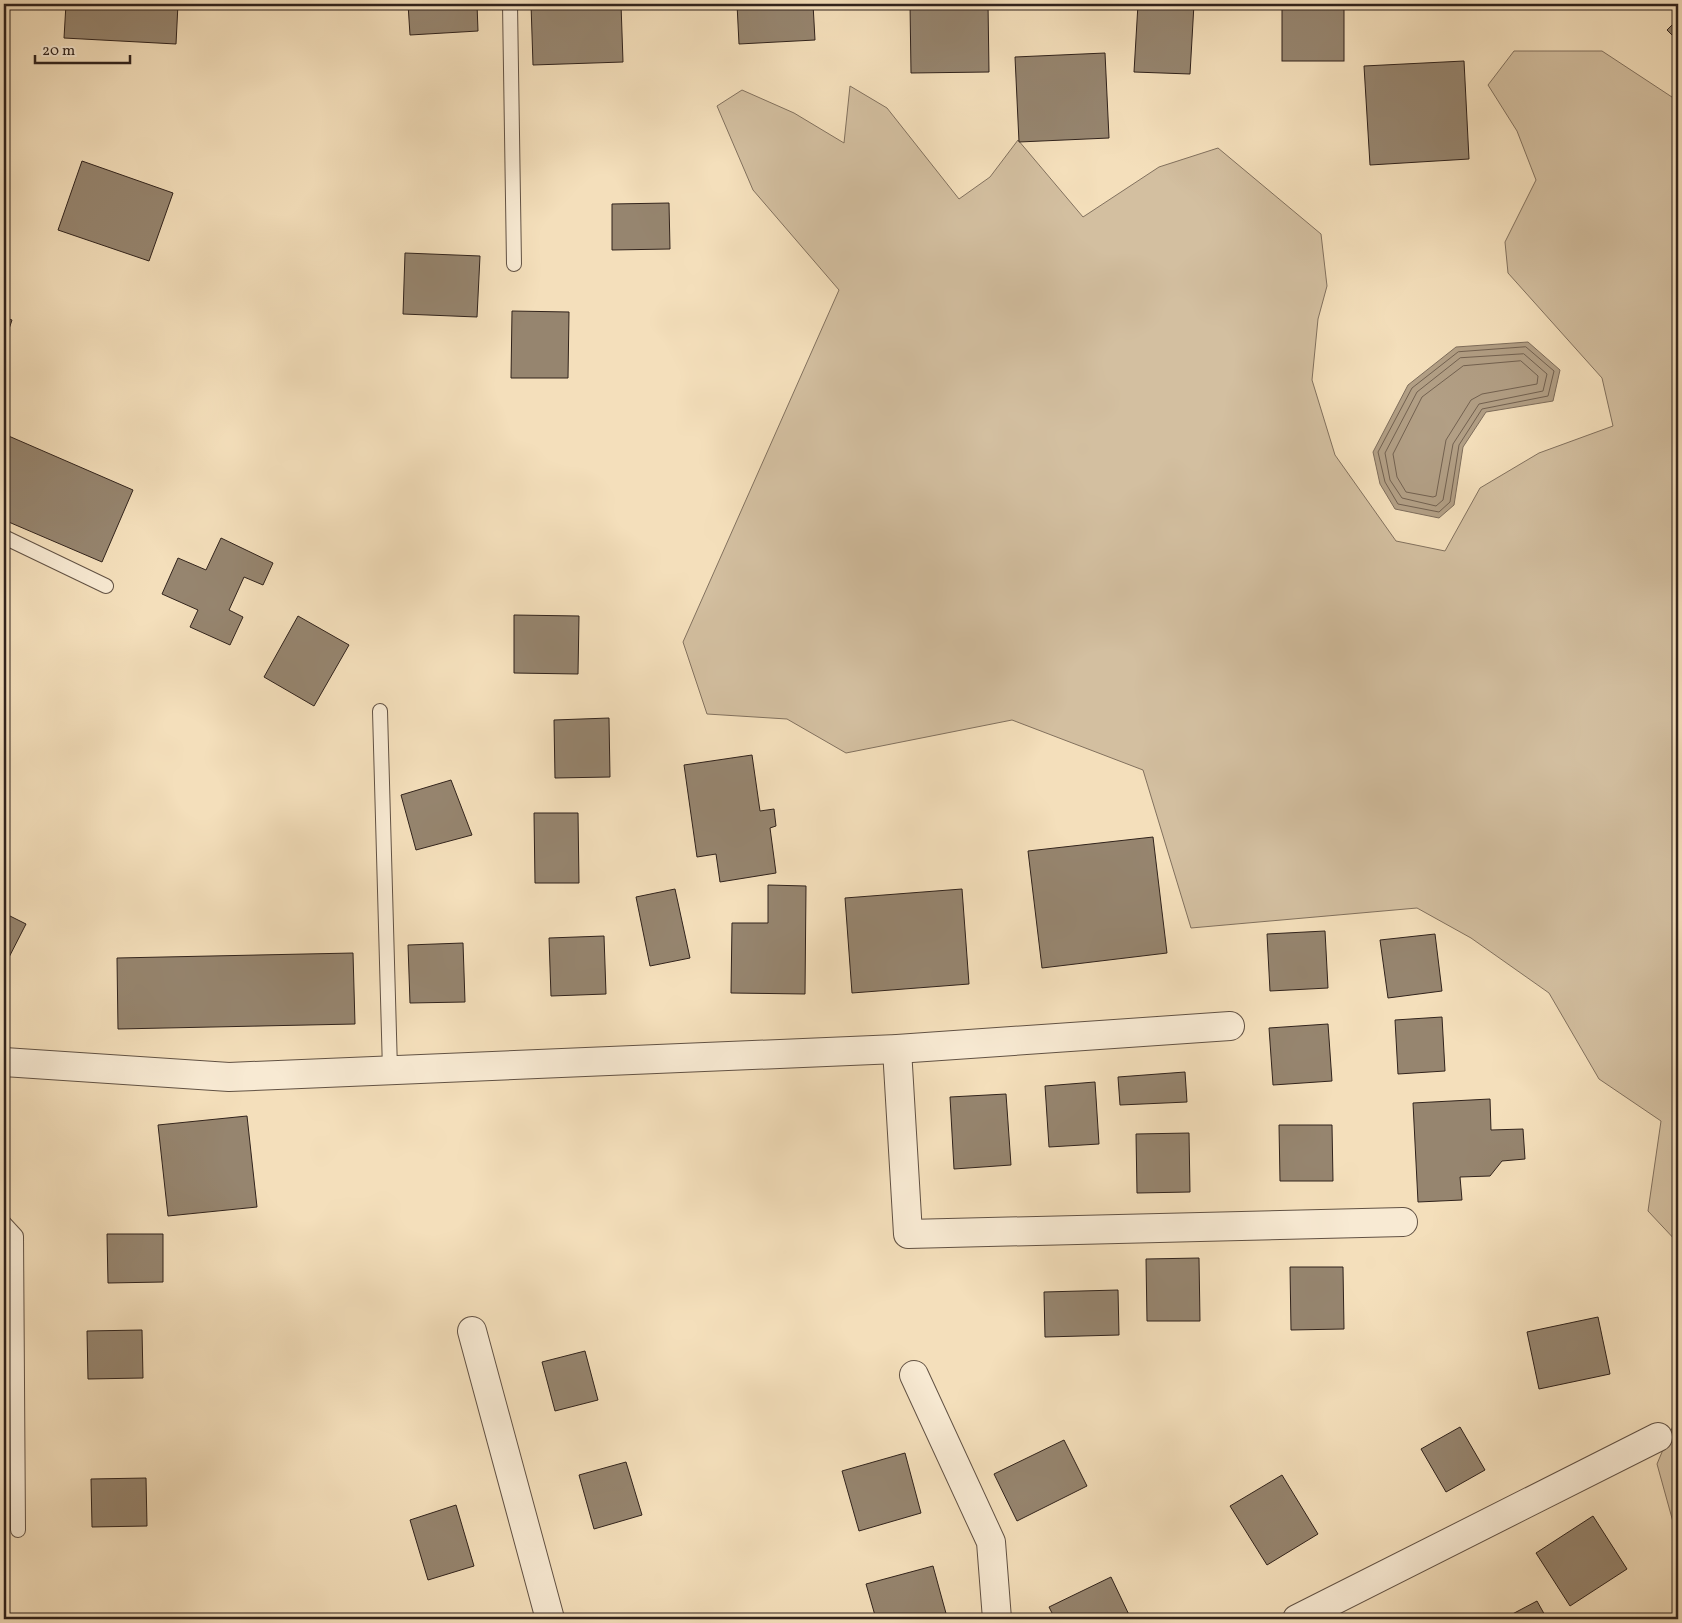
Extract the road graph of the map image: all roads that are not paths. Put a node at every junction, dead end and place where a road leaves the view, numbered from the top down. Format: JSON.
{"nodes":[{"id":1,"x":510,"y":4,"type":"edge"},
{"id":2,"x":514,"y":264,"type":"dead end"},
{"id":3,"x":4,"y":537,"type":"edge"},
{"id":4,"x":106,"y":586,"type":"dead end"},
{"id":5,"x":380,"y":711,"type":"dead end"},
{"id":6,"x":1230,"y":1026,"type":"dead end"},
{"id":7,"x":898,"y":1049,"type":"junction"},
{"id":8,"x":4,"y":1062,"type":"edge"},
{"id":9,"x":390,"y":1070,"type":"junction"},
{"id":10,"x":1403,"y":1222,"type":"dead end"},
{"id":11,"x":4,"y":1223,"type":"edge"},
{"id":12,"x":472,"y":1331,"type":"dead end"},
{"id":13,"x":914,"y":1375,"type":"dead end"},
{"id":14,"x":1658,"y":1437,"type":"dead end"},
{"id":15,"x":18,"y":1530,"type":"dead end"},
{"id":16,"x":550,"y":1619,"type":"edge"},
{"id":17,"x":997,"y":1619,"type":"edge"},
{"id":18,"x":1297,"y":1619,"type":"edge"}],
"edges":[{"from":1,"to":2,"type":"lane"},
{"from":3,"to":4,"type":"lane"},
{"from":5,"to":9,"type":"lane"},
{"from":6,"to":7,"type":"street"},
{"from":7,"to":9,"type":"street"},
{"from":7,"to":10,"type":"street"},
{"from":8,"to":9,"type":"street"},
{"from":11,"to":15,"type":"lane"},
{"from":12,"to":16,"type":"street"},
{"from":13,"to":17,"type":"street"},
{"from":14,"to":18,"type":"street"}]}
